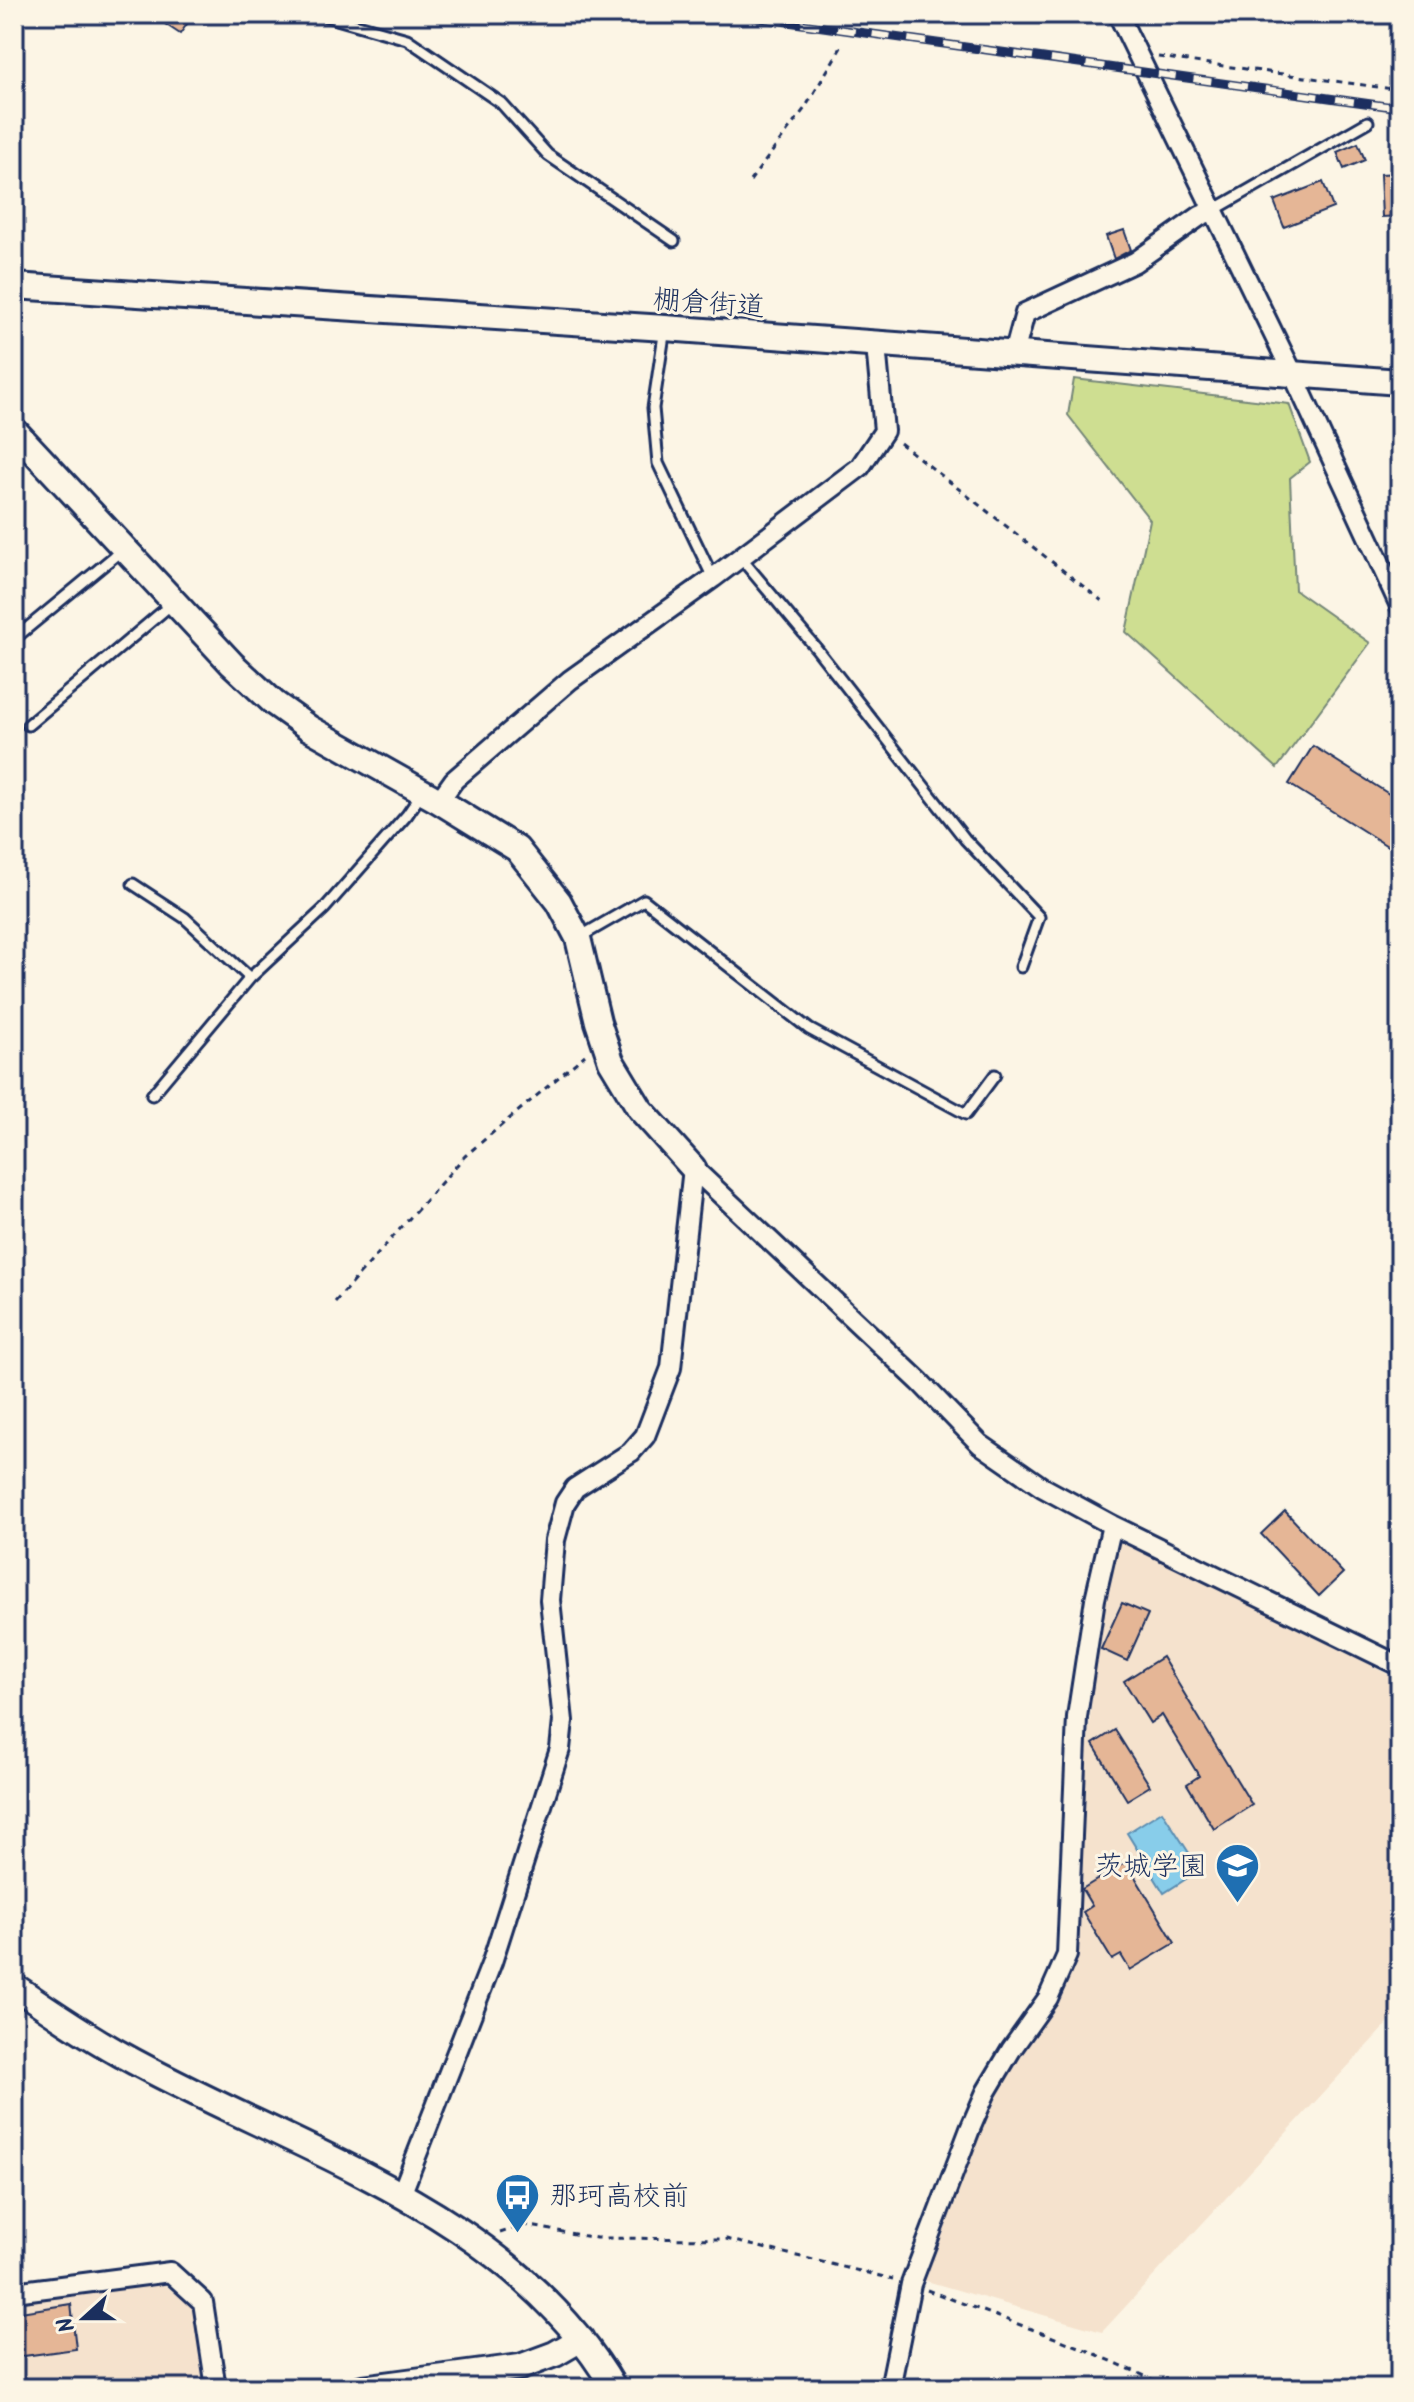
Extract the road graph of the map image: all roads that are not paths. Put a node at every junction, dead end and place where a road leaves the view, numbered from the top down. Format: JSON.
{"nodes":[{"id":1,"x":319,"y":14,"type":"edge"},
{"id":2,"x":1118,"y":14,"type":"edge"},
{"id":3,"x":1368,"y":122,"type":"dead end"},
{"id":4,"x":1214,"y":210,"type":"junction"},
{"id":5,"x":674,"y":241,"type":"dead end"},
{"id":6,"x":14,"y":286,"type":"edge"},
{"id":7,"x":665,"y":328,"type":"junction"},
{"id":8,"x":876,"y":345,"type":"junction"},
{"id":9,"x":1014,"y":354,"type":"junction"},
{"id":10,"x":1292,"y":372,"type":"junction"},
{"id":11,"x":1400,"y":382,"type":"edge"},
{"id":12,"x":14,"y":430,"type":"edge"},
{"id":13,"x":124,"y":548,"type":"junction"},
{"id":14,"x":740,"y":557,"type":"junction"},
{"id":15,"x":713,"y":578,"type":"junction"},
{"id":16,"x":174,"y":602,"type":"junction"},
{"id":17,"x":1400,"y":606,"type":"edge"},
{"id":18,"x":14,"y":639,"type":"edge"},
{"id":19,"x":28,"y":725,"type":"dead end"},
{"id":20,"x":431,"y":797,"type":"junction"},
{"id":21,"x":133,"y":884,"type":"dead end"},
{"id":22,"x":578,"y":938,"type":"junction"},
{"id":23,"x":1021,"y":967,"type":"dead end"},
{"id":24,"x":250,"y":978,"type":"junction"},
{"id":25,"x":995,"y":1075,"type":"dead end"},
{"id":26,"x":152,"y":1095,"type":"dead end"},
{"id":27,"x":693,"y":1168,"type":"junction"},
{"id":28,"x":1112,"y":1525,"type":"junction"},
{"id":29,"x":1400,"y":1666,"type":"edge"},
{"id":30,"x":14,"y":1986,"type":"edge"},
{"id":31,"x":401,"y":2195,"type":"junction"},
{"id":32,"x":14,"y":2292,"type":"edge"},
{"id":33,"x":581,"y":2339,"type":"junction"},
{"id":34,"x":216,"y":2388,"type":"edge"},
{"id":35,"x":362,"y":2388,"type":"edge"},
{"id":36,"x":614,"y":2388,"type":"edge"},
{"id":37,"x":890,"y":2388,"type":"edge"}],
"edges":[{"from":1,"to":5,"type":"lane"},
{"from":2,"to":4,"type":"street"},
{"from":3,"to":4,"type":"lane"},
{"from":4,"to":9,"type":"street"},
{"from":4,"to":10,"type":"street"},
{"from":6,"to":7,"type":"street","name":"棚倉街道"},
{"from":7,"to":8,"type":"street","name":"棚倉街道"},
{"from":7,"to":15,"type":"lane"},
{"from":8,"to":9,"type":"street","name":"棚倉街道"},
{"from":8,"to":14,"type":"street"},
{"from":9,"to":10,"type":"street","name":"棚倉街道"},
{"from":10,"to":11,"type":"street","name":"棚倉街道"},
{"from":10,"to":17,"type":"street"},
{"from":12,"to":13,"type":"street"},
{"from":13,"to":16,"type":"street"},
{"from":13,"to":18,"type":"lane"},
{"from":14,"to":15,"type":"street"},
{"from":14,"to":23,"type":"lane"},
{"from":15,"to":20,"type":"street"},
{"from":16,"to":19,"type":"lane"},
{"from":16,"to":20,"type":"street"},
{"from":20,"to":22,"type":"street"},
{"from":20,"to":24,"type":"lane"},
{"from":21,"to":24,"type":"lane"},
{"from":22,"to":25,"type":"lane"},
{"from":22,"to":27,"type":"street"},
{"from":24,"to":26,"type":"lane"},
{"from":27,"to":28,"type":"street"},
{"from":27,"to":31,"type":"street"},
{"from":28,"to":29,"type":"street"},
{"from":28,"to":37,"type":"street"},
{"from":30,"to":31,"type":"street"},
{"from":31,"to":33,"type":"street"},
{"from":32,"to":34,"type":"street"},
{"from":33,"to":35,"type":"street"},
{"from":33,"to":36,"type":"street"}]}
